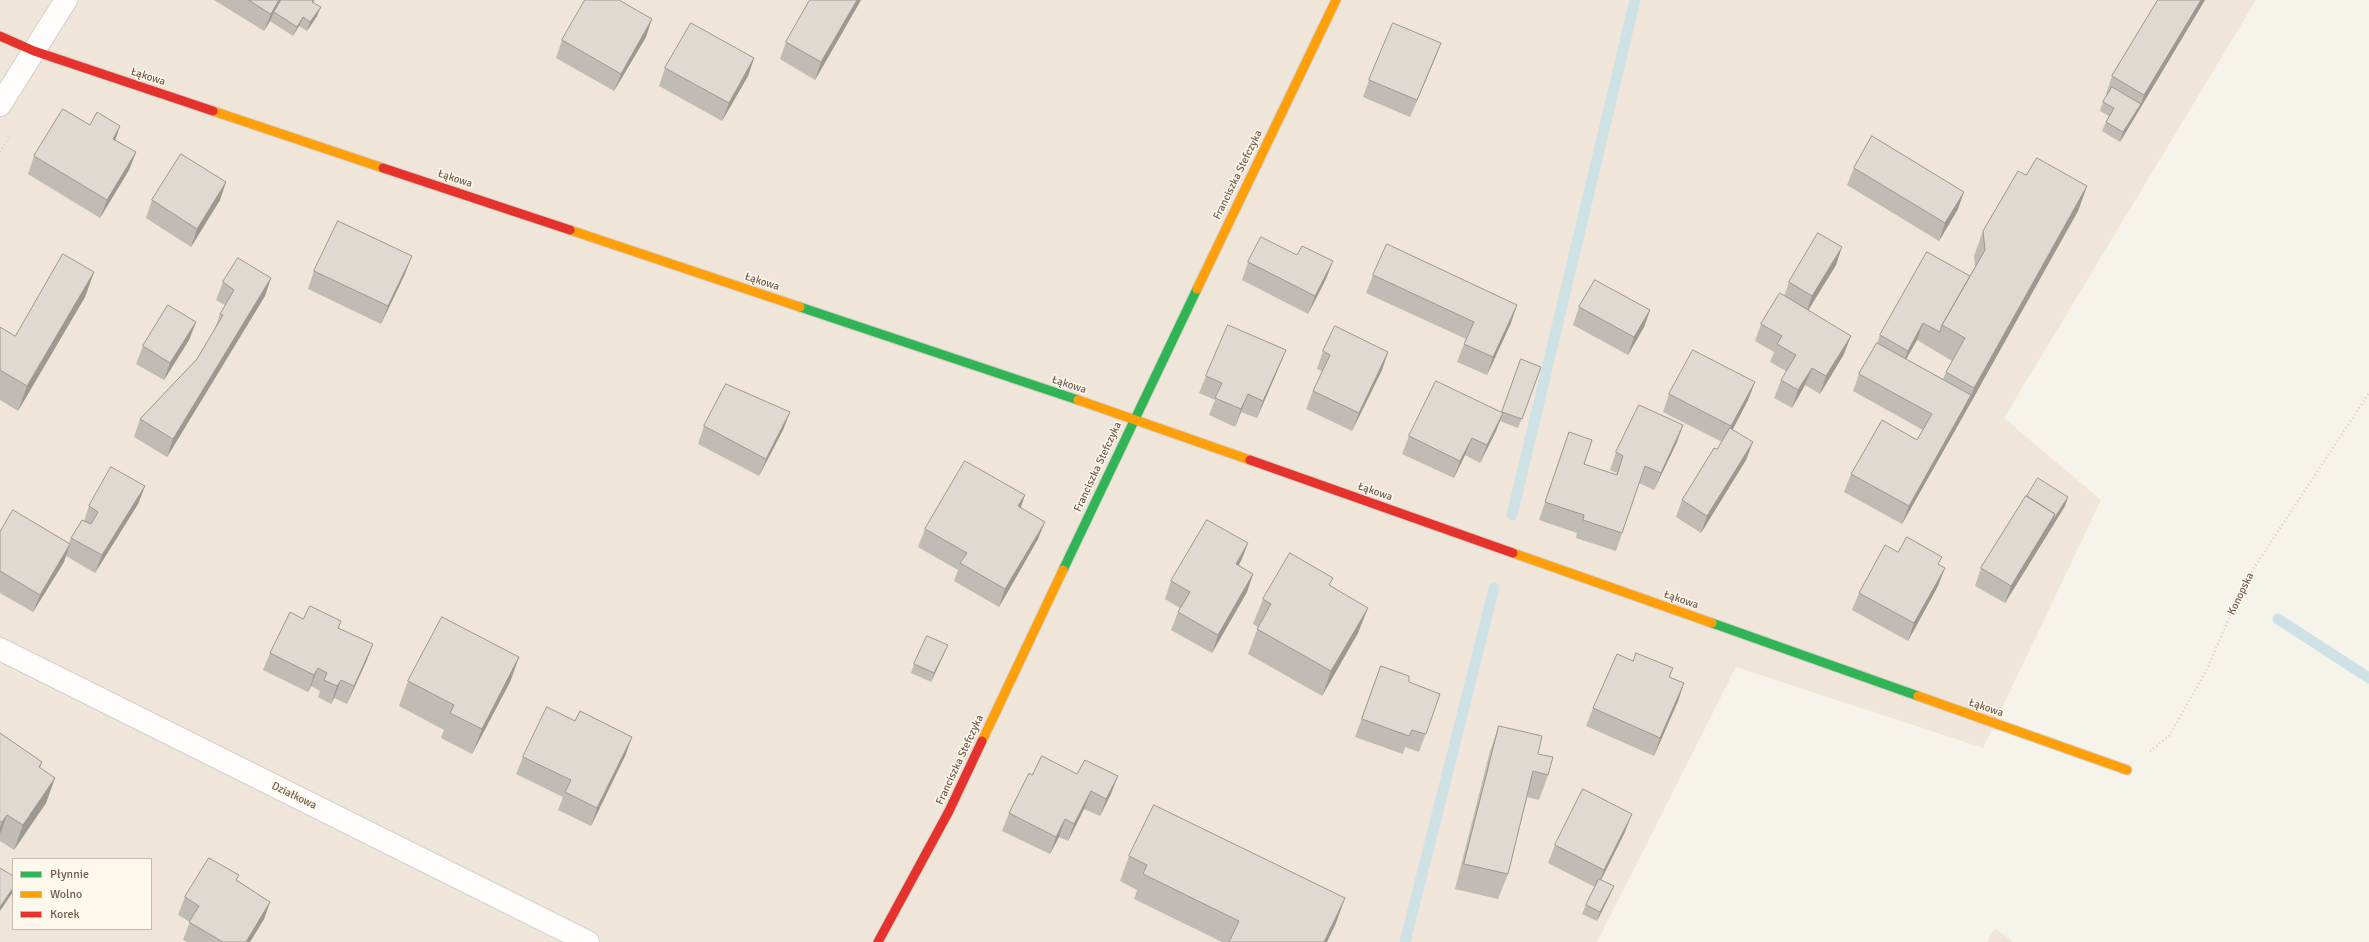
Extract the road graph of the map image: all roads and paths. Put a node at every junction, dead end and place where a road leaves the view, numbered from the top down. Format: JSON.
{"nodes":[{"id":1,"x":66,"y":0,"type":"edge"},
{"id":2,"x":1336,"y":0,"type":"edge"},
{"id":3,"x":0,"y":36,"type":"edge"},
{"id":4,"x":34,"y":51,"type":"junction"},
{"id":5,"x":0,"y":105,"type":"edge"},
{"id":6,"x":2369,"y":393,"type":"edge"},
{"id":7,"x":1134,"y":419,"type":"junction"},
{"id":8,"x":0,"y":649,"type":"edge"},
{"id":9,"x":2127,"y":770,"type":"joint"},
{"id":10,"x":588,"y":942,"type":"edge"},
{"id":11,"x":878,"y":942,"type":"edge"}],
"edges":[{"from":1,"to":4,"type":"street"},
{"from":2,"to":7,"type":"street","name":"Franciszka Stefczyka"},
{"from":3,"to":4,"type":"street","name":"Łąkowa"},
{"from":4,"to":5,"type":"street"},
{"from":4,"to":7,"type":"street","name":"Łąkowa"},
{"from":6,"to":9,"type":"path","name":"Konopska"},
{"from":7,"to":9,"type":"street","name":"Łąkowa"},
{"from":7,"to":11,"type":"street","name":"Franciszka Stefczyka"},
{"from":8,"to":10,"type":"street","name":"Działkowa"}]}
